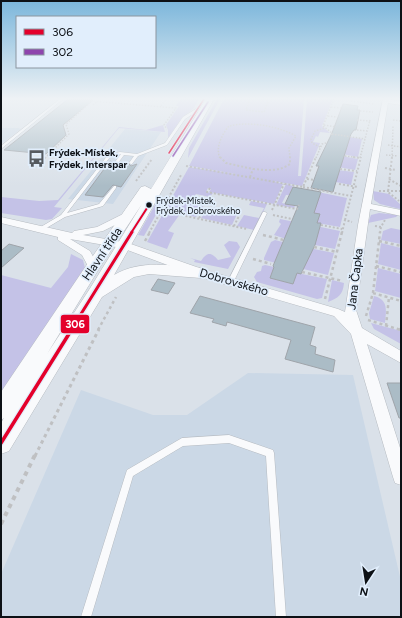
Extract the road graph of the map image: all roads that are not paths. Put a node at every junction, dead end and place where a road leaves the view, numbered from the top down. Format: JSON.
{"nodes":[{"id":1,"x":27,"y":128,"type":"edge"},
{"id":2,"x":177,"y":128,"type":"edge"},
{"id":3,"x":185,"y":128,"type":"edge"},
{"id":4,"x":194,"y":128,"type":"edge"},
{"id":5,"x":378,"y":128,"type":"edge"},
{"id":6,"x":1,"y":148,"type":"edge"},
{"id":7,"x":123,"y":154,"type":"junction"},
{"id":8,"x":137,"y":155,"type":"junction"},
{"id":9,"x":117,"y":162,"type":"dead end"},
{"id":10,"x":131,"y":163,"type":"dead end"},
{"id":11,"x":115,"y":187,"type":"dead end"},
{"id":12,"x":367,"y":206,"type":"junction"},
{"id":13,"x":401,"y":213,"type":"edge"},
{"id":14,"x":267,"y":214,"type":"road end"},
{"id":15,"x":128,"y":215,"type":"junction"},
{"id":16,"x":63,"y":216,"type":"junction"},
{"id":17,"x":1,"y":220,"type":"edge"},
{"id":18,"x":41,"y":229,"type":"junction"},
{"id":19,"x":54,"y":233,"type":"junction"},
{"id":20,"x":124,"y":246,"type":"junction"},
{"id":21,"x":93,"y":266,"type":"junction"},
{"id":22,"x":201,"y":273,"type":"junction"},
{"id":23,"x":231,"y":281,"type":"junction"},
{"id":24,"x":95,"y":294,"type":"junction"},
{"id":25,"x":361,"y":334,"type":"junction"},
{"id":26,"x":401,"y":358,"type":"edge"},
{"id":27,"x":1,"y":410,"type":"edge"},
{"id":28,"x":1,"y":443,"type":"edge"},
{"id":29,"x":401,"y":477,"type":"edge"},
{"id":30,"x":86,"y":617,"type":"edge"},
{"id":31,"x":281,"y":617,"type":"edge"}],
"edges":[{"from":1,"to":6,"type":"lane"},
{"from":2,"to":8,"type":"lane"},
{"from":3,"to":15,"type":"main road","name":"Hlavní třída"},
{"from":4,"to":20,"type":"main road","name":"Hlavní třída"},
{"from":5,"to":12,"type":"street","name":"Jana Čapka"},
{"from":7,"to":8,"type":"lane"},
{"from":7,"to":9,"type":"lane"},
{"from":7,"to":16,"type":"lane"},
{"from":8,"to":10,"type":"lane"},
{"from":11,"to":16,"type":"lane"},
{"from":12,"to":13,"type":"street"},
{"from":12,"to":25,"type":"street","name":"Jana Čapka"},
{"from":14,"to":23,"type":"lane"},
{"from":15,"to":19,"type":"street"},
{"from":15,"to":20,"type":"main road","name":"Hlavní třída"},
{"from":16,"to":18,"type":"lane"},
{"from":17,"to":18,"type":"street","name":"Dobrovského"},
{"from":18,"to":19,"type":"street","name":"Dobrovského"},
{"from":19,"to":20,"type":"street","name":"Dobrovského"},
{"from":19,"to":21,"type":"street","name":"Dobrovského"},
{"from":20,"to":21,"type":"main road","name":"Hlavní třída"},
{"from":20,"to":22,"type":"street","name":"Dobrovského"},
{"from":20,"to":24,"type":"main road","name":"Hlavní třída"},
{"from":21,"to":27,"type":"main road","name":"Hlavní třída"},
{"from":22,"to":23,"type":"street","name":"Dobrovského"},
{"from":22,"to":24,"type":"main road"},
{"from":23,"to":25,"type":"street","name":"Dobrovského"},
{"from":24,"to":28,"type":"main road","name":"Hlavní třída"},
{"from":25,"to":26,"type":"street","name":"Dobrovského"},
{"from":25,"to":29,"type":"street","name":"Jana Čapka"},
{"from":30,"to":31,"type":"lane"}]}
